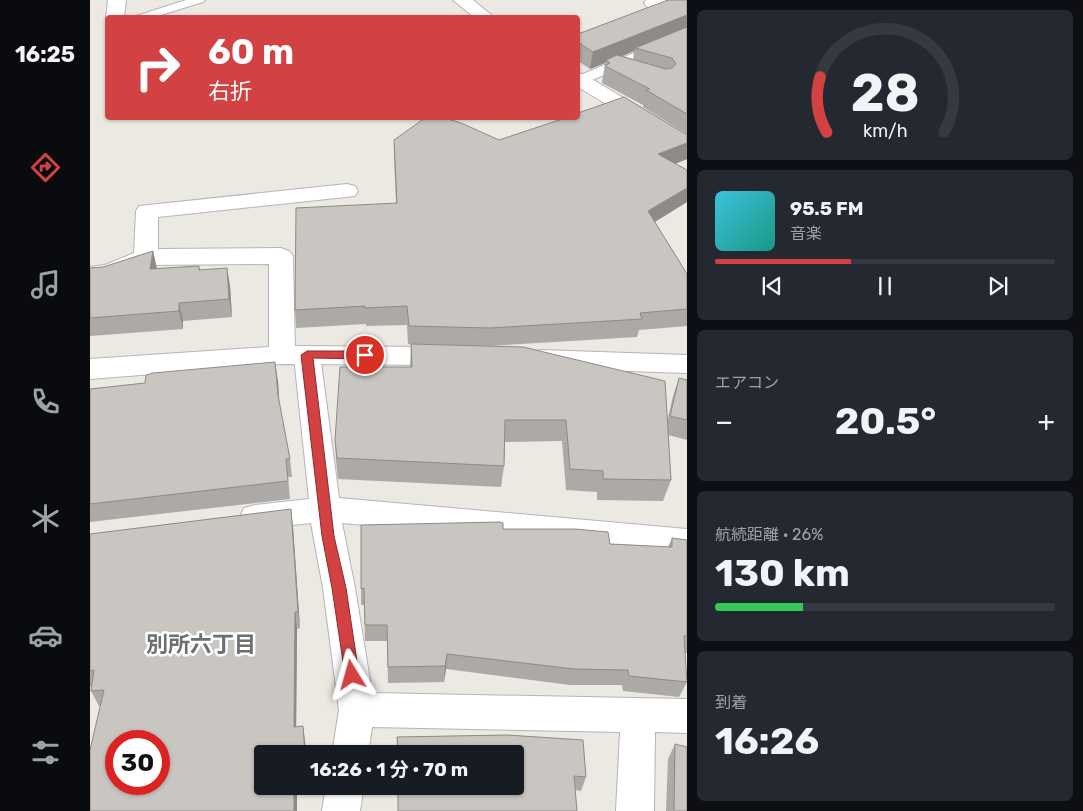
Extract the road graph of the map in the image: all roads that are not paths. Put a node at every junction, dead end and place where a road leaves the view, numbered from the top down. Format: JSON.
{"nodes":[{"id":1,"x":117,"y":0,"type":"edge"},
{"id":2,"x":199,"y":0,"type":"edge"},
{"id":3,"x":462,"y":0,"type":"edge"},
{"id":4,"x":115,"y":15,"type":"edge"},
{"id":5,"x":146,"y":15,"type":"edge"},
{"id":6,"x":483,"y":15,"type":"edge"},
{"id":7,"x":687,"y":35,"type":"edge"},
{"id":8,"x":614,"y":66,"type":"junction"},
{"id":9,"x":630,"y":71,"type":"edge"},
{"id":10,"x":580,"y":80,"type":"edge"},
{"id":11,"x":580,"y":81,"type":"edge"},
{"id":12,"x":687,"y":145,"type":"edge"},
{"id":13,"x":347,"y":191,"type":"dead end"},
{"id":14,"x":146,"y":257,"type":"junction"},
{"id":15,"x":90,"y":275,"type":"edge"},
{"id":16,"x":294,"y":355,"type":"junction"},
{"id":17,"x":473,"y":356,"type":"edge"},
{"id":18,"x":512,"y":358,"type":"edge"},
{"id":19,"x":687,"y":364,"type":"edge"},
{"id":20,"x":90,"y":369,"type":"edge"},
{"id":21,"x":325,"y":509,"type":"junction"},
{"id":22,"x":227,"y":520,"type":"edge"},
{"id":23,"x":687,"y":542,"type":"edge"},
{"id":24,"x":357,"y":710,"type":"junction"},
{"id":25,"x":638,"y":716,"type":"junction"},
{"id":26,"x":687,"y":716,"type":"edge"},
{"id":27,"x":351,"y":745,"type":"edge"},
{"id":28,"x":344,"y":795,"type":"edge"},
{"id":29,"x":341,"y":811,"type":"edge"},
{"id":30,"x":635,"y":811,"type":"edge"}],
"edges":[{"from":1,"to":4,"type":"street"},
{"from":2,"to":5,"type":"lane"},
{"from":3,"to":6,"type":"street"},
{"from":7,"to":8,"type":"lane"},
{"from":8,"to":9,"type":"lane"},
{"from":8,"to":10,"type":"lane"},
{"from":11,"to":12,"type":"street"},
{"from":13,"to":14,"type":"street"},
{"from":14,"to":15,"type":"street"},
{"from":14,"to":16,"type":"street"},
{"from":16,"to":17,"type":"street"},
{"from":16,"to":20,"type":"street"},
{"from":16,"to":21,"type":"street"},
{"from":18,"to":19,"type":"street"},
{"from":21,"to":22,"type":"street"},
{"from":21,"to":23,"type":"street"},
{"from":21,"to":24,"type":"street"},
{"from":24,"to":25,"type":"street"},
{"from":24,"to":27,"type":"street"},
{"from":25,"to":26,"type":"street"},
{"from":25,"to":30,"type":"street"},
{"from":28,"to":29,"type":"street"}]}
